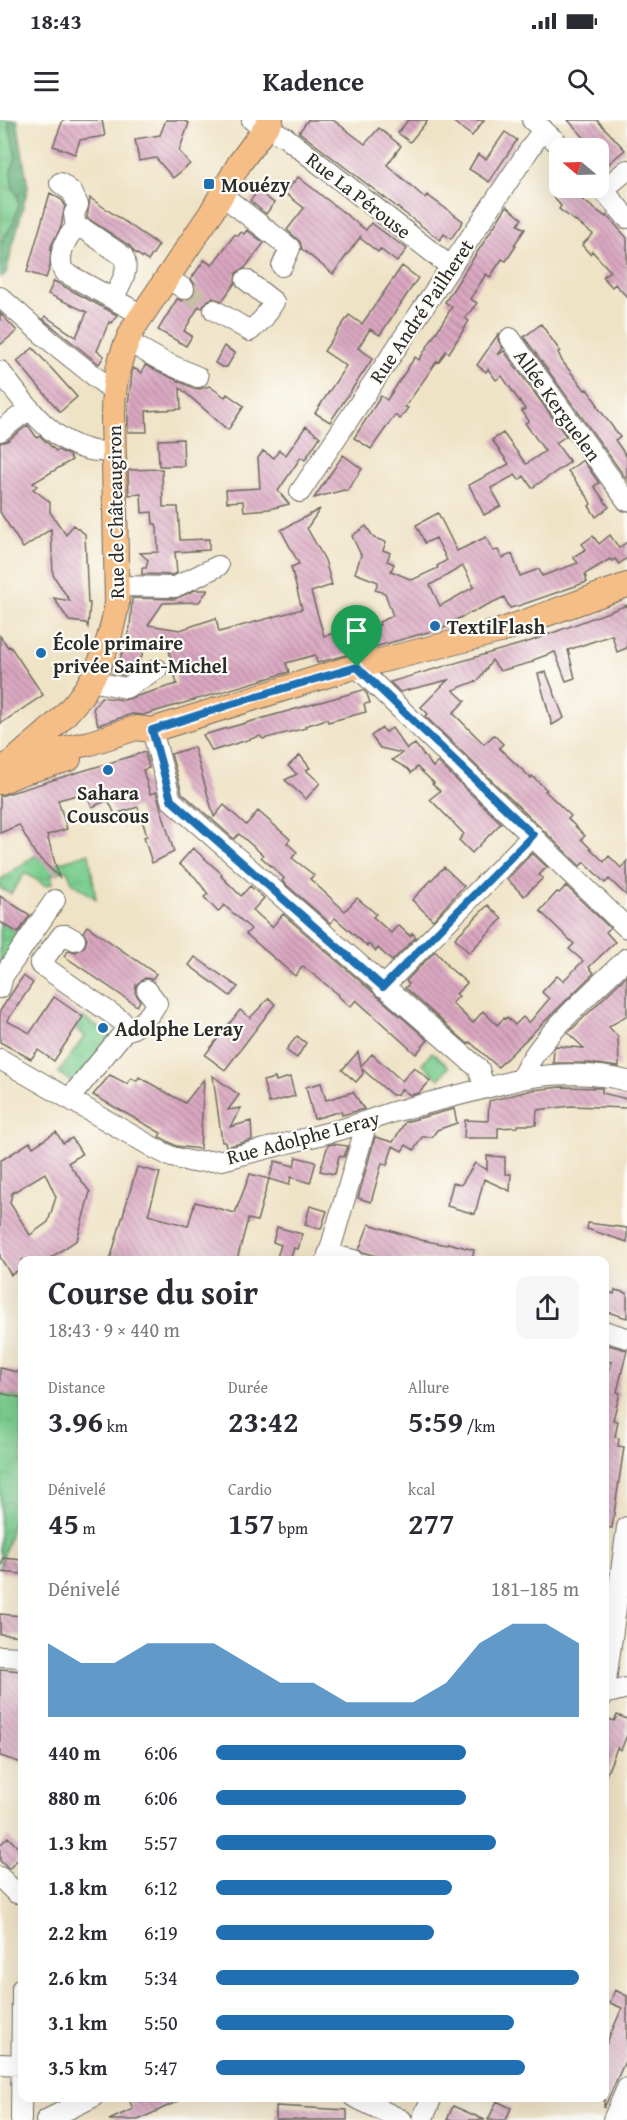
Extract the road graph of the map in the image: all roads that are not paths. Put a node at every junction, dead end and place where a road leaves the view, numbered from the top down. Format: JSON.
{"nodes":[{"id":1,"x":263,"y":122,"type":"edge"},
{"id":2,"x":537,"y":124,"type":"edge"},
{"id":3,"x":552,"y":138,"type":"edge"},
{"id":4,"x":627,"y":170,"type":"edge"},
{"id":5,"x":609,"y":182,"type":"edge"},
{"id":6,"x":60,"y":183,"type":"dead end"},
{"id":7,"x":222,"y":195,"type":"junction"},
{"id":8,"x":609,"y":197,"type":"edge"},
{"id":9,"x":627,"y":218,"type":"edge"},
{"id":10,"x":76,"y":228,"type":"junction"},
{"id":11,"x":282,"y":266,"type":"dead end"},
{"id":12,"x":451,"y":267,"type":"junction"},
{"id":13,"x":246,"y":280,"type":"dead end"},
{"id":14,"x":0,"y":297,"type":"edge"},
{"id":15,"x":113,"y":299,"type":"junction"},
{"id":16,"x":214,"y":310,"type":"tunnel mouth"},
{"id":17,"x":142,"y":315,"type":"junction"},
{"id":18,"x":510,"y":338,"type":"dead end"},
{"id":19,"x":127,"y":341,"type":"junction"},
{"id":20,"x":0,"y":371,"type":"edge"},
{"id":21,"x":198,"y":377,"type":"dead end"},
{"id":22,"x":113,"y":391,"type":"junction"},
{"id":23,"x":29,"y":409,"type":"junction"},
{"id":24,"x":0,"y":431,"type":"edge"},
{"id":25,"x":113,"y":452,"type":"junction"},
{"id":26,"x":300,"y":492,"type":"dead end"},
{"id":27,"x":627,"y":501,"type":"edge"},
{"id":28,"x":218,"y":566,"type":"dead end"},
{"id":29,"x":627,"y":585,"type":"edge"},
{"id":30,"x":118,"y":586,"type":"junction"},
{"id":31,"x":357,"y":667,"type":"junction"},
{"id":32,"x":157,"y":669,"type":"dead end"},
{"id":33,"x":91,"y":681,"type":"junction"},
{"id":34,"x":152,"y":730,"type":"junction"},
{"id":35,"x":29,"y":748,"type":"junction"},
{"id":36,"x":0,"y":756,"type":"edge"},
{"id":37,"x":0,"y":770,"type":"edge"},
{"id":38,"x":0,"y":782,"type":"edge"},
{"id":39,"x":533,"y":835,"type":"junction"},
{"id":40,"x":55,"y":900,"type":"dead end"},
{"id":41,"x":627,"y":928,"type":"edge"},
{"id":42,"x":75,"y":940,"type":"dead end"},
{"id":43,"x":627,"y":958,"type":"edge"},
{"id":44,"x":383,"y":987,"type":"junction"},
{"id":45,"x":0,"y":988,"type":"edge"},
{"id":46,"x":147,"y":990,"type":"dead end"},
{"id":47,"x":125,"y":1031,"type":"junction"},
{"id":48,"x":0,"y":1059,"type":"edge"},
{"id":49,"x":521,"y":1079,"type":"junction"},
{"id":50,"x":627,"y":1081,"type":"edge"},
{"id":51,"x":484,"y":1088,"type":"junction"},
{"id":52,"x":69,"y":1099,"type":"junction"},
{"id":53,"x":366,"y":1122,"type":"junction"},
{"id":54,"x":328,"y":1256,"type":"edge"},
{"id":55,"x":609,"y":1333,"type":"edge"},
{"id":56,"x":627,"y":1338,"type":"edge"},
{"id":57,"x":627,"y":1527,"type":"edge"},
{"id":58,"x":0,"y":1656,"type":"edge"},
{"id":59,"x":18,"y":1657,"type":"edge"},
{"id":60,"x":609,"y":1664,"type":"edge"},
{"id":61,"x":627,"y":1688,"type":"edge"},
{"id":62,"x":609,"y":1694,"type":"edge"},
{"id":63,"x":0,"y":1877,"type":"edge"},
{"id":64,"x":18,"y":1893,"type":"edge"},
{"id":65,"x":0,"y":2064,"type":"edge"},
{"id":66,"x":18,"y":2065,"type":"edge"},
{"id":67,"x":627,"y":2088,"type":"edge"},
{"id":68,"x":21,"y":2102,"type":"edge"},
{"id":69,"x":83,"y":2102,"type":"edge"},
{"id":70,"x":364,"y":2102,"type":"edge"},
{"id":71,"x":430,"y":2102,"type":"edge"},
{"id":72,"x":21,"y":2120,"type":"edge"},
{"id":73,"x":46,"y":2120,"type":"edge"},
{"id":74,"x":402,"y":2120,"type":"edge"},
{"id":75,"x":422,"y":2120,"type":"edge"},
{"id":76,"x":613,"y":2120,"type":"edge"}],
"edges":[{"from":1,"to":7,"type":"main road","name":"Rue de Châteaugiron"},
{"from":1,"to":12,"type":"street","name":"Rue La Pérouse"},
{"from":2,"to":3,"type":"street"},
{"from":2,"to":12,"type":"street","name":"Rue André Pailheret"},
{"from":4,"to":5,"type":"street"},
{"from":6,"to":10,"type":"street"},
{"from":7,"to":11,"type":"street"},
{"from":7,"to":17,"type":"main road","name":"Rue de Châteaugiron"},
{"from":8,"to":9,"type":"street"},
{"from":10,"to":15,"type":"street"},
{"from":10,"to":15,"type":"street"},
{"from":12,"to":26,"type":"street","name":"Rue André Pailheret"},
{"from":13,"to":16,"type":"street"},
{"from":14,"to":22,"type":"street"},
{"from":15,"to":17,"type":"street"},
{"from":17,"to":19,"type":"main road","name":"Rue de Châteaugiron"},
{"from":18,"to":27,"type":"street","name":"Allée Kerguelen"},
{"from":19,"to":21,"type":"street"},
{"from":19,"to":22,"type":"main road","name":"Rue de Châteaugiron"},
{"from":20,"to":23,"type":"street"},
{"from":22,"to":25,"type":"main road","name":"Rue de Châteaugiron"},
{"from":23,"to":24,"type":"street"},
{"from":23,"to":25,"type":"street"},
{"from":25,"to":30,"type":"main road","name":"Rue de Châteaugiron"},
{"from":28,"to":30,"type":"street"},
{"from":29,"to":31,"type":"main road"},
{"from":30,"to":33,"type":"main road","name":"Rue de Châteaugiron"},
{"from":31,"to":34,"type":"main road"},
{"from":31,"to":39,"type":"street"},
{"from":32,"to":33,"type":"street"},
{"from":33,"to":35,"type":"main road","name":"Rue de Châteaugiron"},
{"from":34,"to":35,"type":"main road"},
{"from":34,"to":38,"type":"main road"},
{"from":34,"to":44,"type":"street"},
{"from":35,"to":36,"type":"main road"},
{"from":35,"to":37,"type":"main road","name":"Rue de Châteaugiron"},
{"from":39,"to":41,"type":"street"},
{"from":39,"to":44,"type":"street"},
{"from":40,"to":45,"type":"street"},
{"from":42,"to":47,"type":"street"},
{"from":43,"to":49,"type":"street"},
{"from":44,"to":51,"type":"street"},
{"from":46,"to":47,"type":"street"},
{"from":47,"to":52,"type":"street"},
{"from":48,"to":52,"type":"street","name":"Rue Adolphe Leray"},
{"from":49,"to":50,"type":"street","name":"Rue Adolphe Leray"},
{"from":49,"to":51,"type":"street","name":"Rue Adolphe Leray"},
{"from":51,"to":53,"type":"street","name":"Rue Adolphe Leray"},
{"from":52,"to":53,"type":"street","name":"Rue Adolphe Leray"},
{"from":53,"to":54,"type":"street"},
{"from":55,"to":56,"type":"street"},
{"from":57,"to":60,"type":"street"},
{"from":58,"to":59,"type":"street"},
{"from":61,"to":62,"type":"street"},
{"from":63,"to":64,"type":"street"},
{"from":65,"to":66,"type":"street"},
{"from":67,"to":76,"type":"street"},
{"from":68,"to":72,"type":"street"},
{"from":69,"to":73,"type":"street"},
{"from":70,"to":74,"type":"street"},
{"from":71,"to":75,"type":"street"}]}
